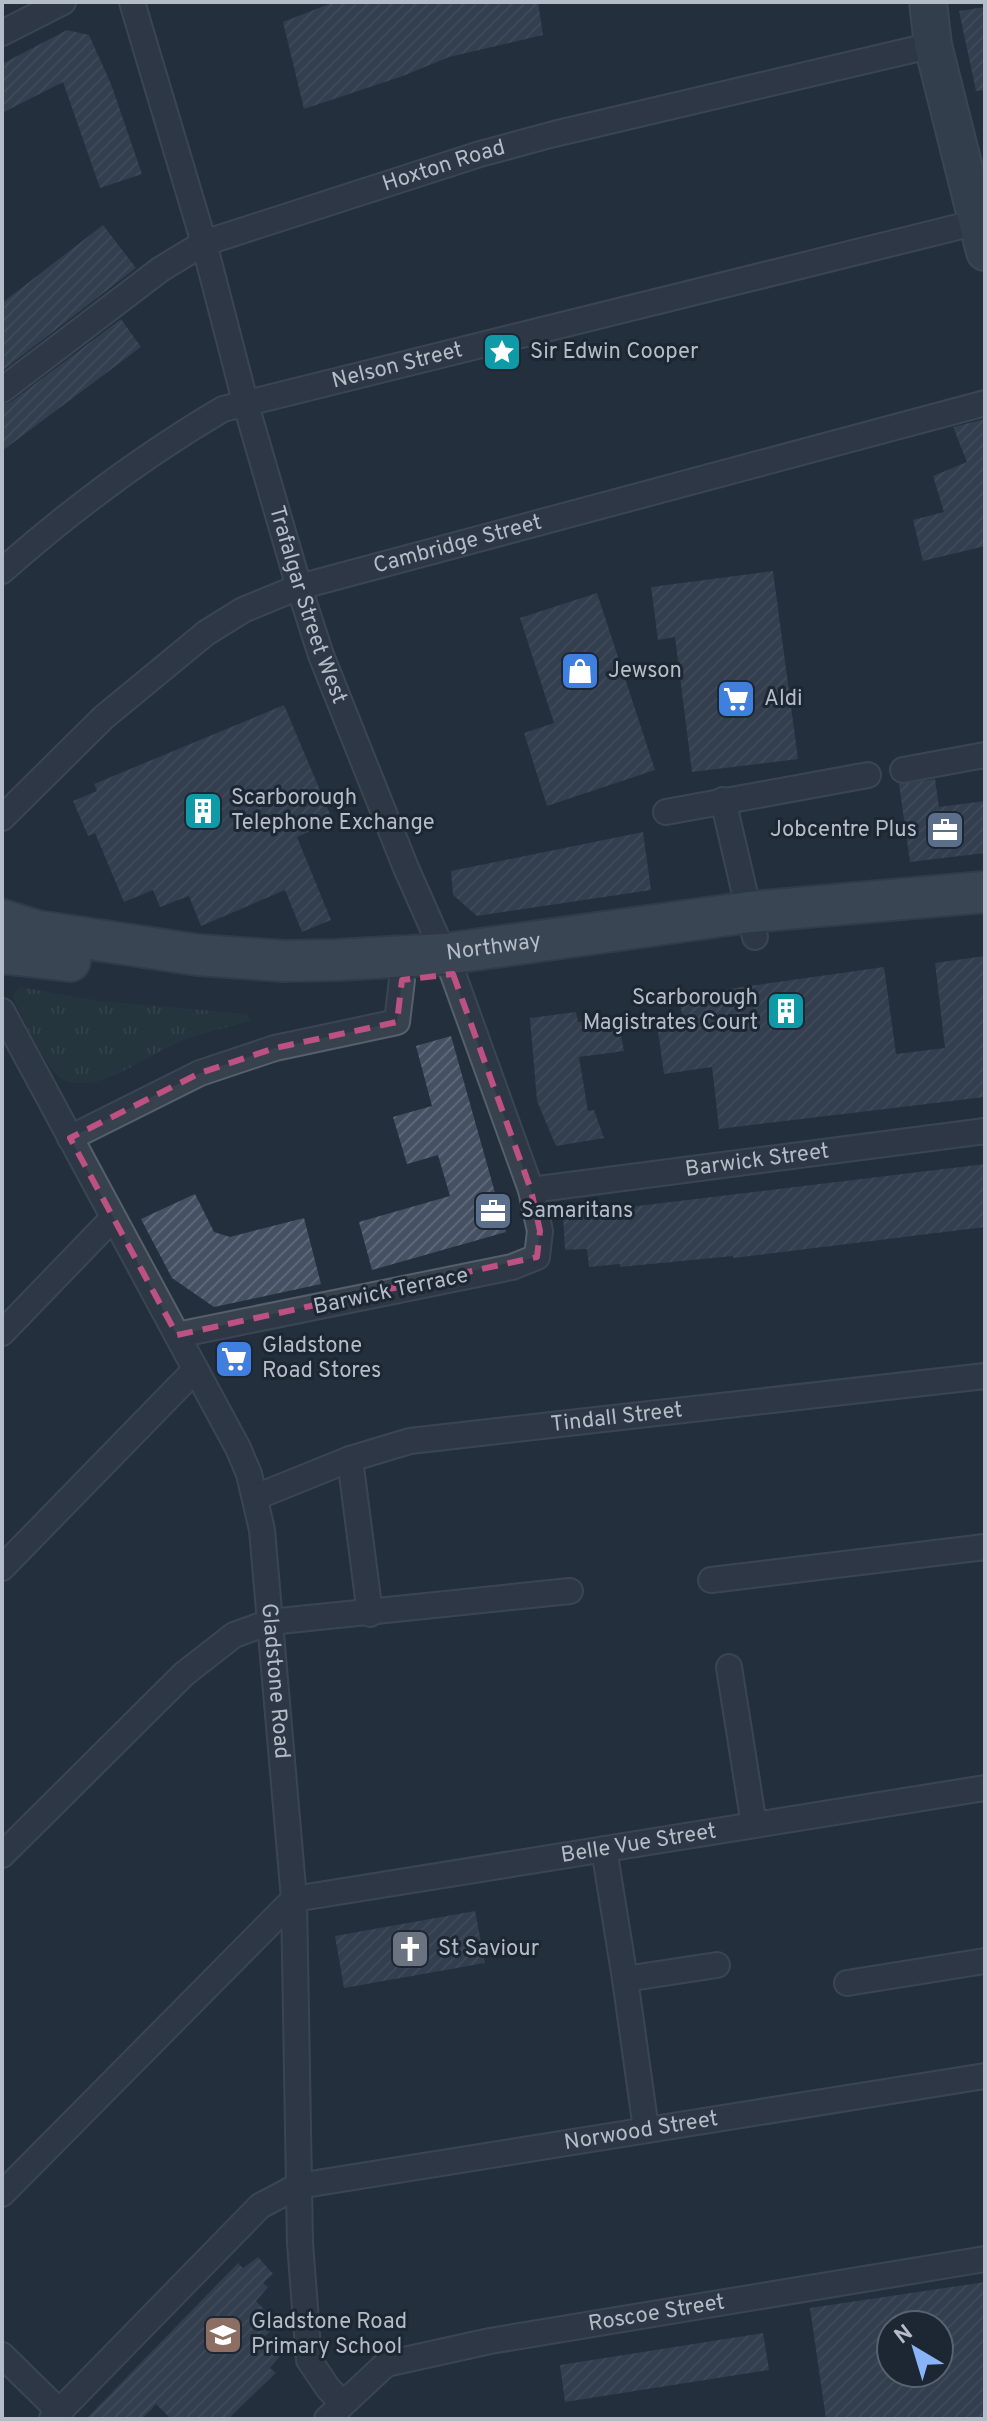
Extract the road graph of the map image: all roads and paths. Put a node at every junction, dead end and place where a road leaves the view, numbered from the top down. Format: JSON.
{"nodes":[{"id":1,"x":63,"y":2,"type":"edge"},
{"id":2,"x":132,"y":2,"type":"edge"},
{"id":3,"x":928,"y":2,"type":"edge"},
{"id":4,"x":2,"y":33,"type":"edge"},
{"id":5,"x":933,"y":45,"type":"junction"},
{"id":6,"x":983,"y":242,"type":"edge"},
{"id":7,"x":204,"y":243,"type":"junction"},
{"id":8,"x":2,"y":390,"type":"edge"},
{"id":9,"x":985,"y":403,"type":"edge"},
{"id":10,"x":246,"y":405,"type":"junction"},
{"id":11,"x":2,"y":571,"type":"edge"},
{"id":12,"x":299,"y":587,"type":"junction"},
{"id":13,"x":985,"y":755,"type":"edge"},
{"id":14,"x":903,"y":770,"type":"dead end"},
{"id":15,"x":868,"y":775,"type":"dead end"},
{"id":16,"x":723,"y":800,"type":"junction"},
{"id":17,"x":666,"y":812,"type":"dead end"},
{"id":18,"x":2,"y":818,"type":"edge"},
{"id":19,"x":985,"y":892,"type":"edge"},
{"id":20,"x":985,"y":915,"type":"edge"},
{"id":21,"x":2,"y":920,"type":"edge"},
{"id":22,"x":752,"y":925,"type":"junction"},
{"id":23,"x":12,"y":954,"type":"edge"},
{"id":24,"x":449,"y":964,"type":"junction"},
{"id":25,"x":402,"y":980,"type":"junction"},
{"id":26,"x":2,"y":1011,"type":"edge"},
{"id":27,"x":985,"y":1131,"type":"edge"},
{"id":28,"x":70,"y":1138,"type":"junction"},
{"id":29,"x":531,"y":1190,"type":"junction"},
{"id":30,"x":112,"y":1219,"type":"junction"},
{"id":31,"x":2,"y":1333,"type":"edge"},
{"id":32,"x":177,"y":1335,"type":"junction"},
{"id":33,"x":195,"y":1370,"type":"junction"},
{"id":34,"x":985,"y":1376,"type":"edge"},
{"id":35,"x":350,"y":1459,"type":"junction"},
{"id":36,"x":256,"y":1497,"type":"junction"},
{"id":37,"x":985,"y":1547,"type":"edge"},
{"id":38,"x":2,"y":1568,"type":"edge"},
{"id":39,"x":711,"y":1580,"type":"dead end"},
{"id":40,"x":570,"y":1591,"type":"dead end"},
{"id":41,"x":370,"y":1614,"type":"junction"},
{"id":42,"x":270,"y":1622,"type":"junction"},
{"id":43,"x":729,"y":1667,"type":"dead end"},
{"id":44,"x":985,"y":1788,"type":"edge"},
{"id":45,"x":754,"y":1825,"type":"junction"},
{"id":46,"x":604,"y":1849,"type":"junction"},
{"id":47,"x":2,"y":1855,"type":"edge"},
{"id":48,"x":294,"y":1899,"type":"junction"},
{"id":49,"x":985,"y":1961,"type":"edge"},
{"id":50,"x":717,"y":1965,"type":"dead end"},
{"id":51,"x":625,"y":1979,"type":"junction"},
{"id":52,"x":847,"y":1983,"type":"dead end"},
{"id":53,"x":985,"y":2076,"type":"edge"},
{"id":54,"x":646,"y":2129,"type":"junction"},
{"id":55,"x":298,"y":2186,"type":"junction"},
{"id":56,"x":2,"y":2194,"type":"edge"},
{"id":57,"x":985,"y":2259,"type":"edge"},
{"id":58,"x":2,"y":2355,"type":"edge"},
{"id":59,"x":334,"y":2411,"type":"edge"},
{"id":60,"x":56,"y":2415,"type":"edge"}],
"edges":[{"from":1,"to":4,"type":"street"},
{"from":2,"to":7,"type":"street","name":"Trafalgar Street West"},
{"from":3,"to":5,"type":"main road"},
{"from":5,"to":6,"type":"main road"},
{"from":5,"to":7,"type":"street","name":"Hoxton Road"},
{"from":6,"to":10,"type":"street","name":"Nelson Street"},
{"from":7,"to":8,"type":"street","name":"Hoxton Road"},
{"from":7,"to":10,"type":"street","name":"Trafalgar Street West"},
{"from":9,"to":12,"type":"street","name":"Cambridge Street"},
{"from":10,"to":11,"type":"street","name":"Nelson Street"},
{"from":10,"to":12,"type":"street","name":"Trafalgar Street West"},
{"from":12,"to":18,"type":"street","name":"Cambridge Street"},
{"from":12,"to":24,"type":"street","name":"Trafalgar Street West"},
{"from":13,"to":14,"type":"street"},
{"from":15,"to":16,"type":"street"},
{"from":16,"to":17,"type":"street"},
{"from":16,"to":22,"type":"street"},
{"from":19,"to":22,"type":"main road","name":"Northway"},
{"from":20,"to":22,"type":"main road","name":"Northway"},
{"from":21,"to":24,"type":"main road","name":"Northway"},
{"from":22,"to":24,"type":"main road","name":"Northway"},
{"from":23,"to":25,"type":"main road","name":"Northway"},
{"from":24,"to":25,"type":"main road","name":"Northway"},
{"from":24,"to":29,"type":"street","name":"Trafalgar Street West"},
{"from":25,"to":28,"type":"street"},
{"from":26,"to":28,"type":"street","name":"Gladstone Road"},
{"from":27,"to":29,"type":"street","name":"Barwick Street"},
{"from":28,"to":30,"type":"street","name":"Gladstone Road"},
{"from":29,"to":32,"type":"street","name":"Barwick Terrace"},
{"from":30,"to":31,"type":"street"},
{"from":30,"to":32,"type":"street","name":"Gladstone Road"},
{"from":32,"to":33,"type":"street","name":"Gladstone Road"},
{"from":33,"to":36,"type":"street","name":"Gladstone Road"},
{"from":33,"to":38,"type":"street"},
{"from":34,"to":35,"type":"street","name":"Tindall Street"},
{"from":35,"to":36,"type":"street","name":"Tindall Street"},
{"from":35,"to":41,"type":"street"},
{"from":36,"to":42,"type":"street","name":"Gladstone Road"},
{"from":37,"to":39,"type":"street"},
{"from":40,"to":41,"type":"street"},
{"from":41,"to":42,"type":"street"},
{"from":42,"to":47,"type":"street"},
{"from":42,"to":48,"type":"street","name":"Gladstone Road"},
{"from":43,"to":45,"type":"street"},
{"from":44,"to":45,"type":"street","name":"Belle Vue Street"},
{"from":45,"to":46,"type":"street","name":"Belle Vue Street"},
{"from":46,"to":48,"type":"street","name":"Belle Vue Street"},
{"from":46,"to":51,"type":"street"},
{"from":48,"to":55,"type":"street","name":"Gladstone Road"},
{"from":48,"to":56,"type":"street"},
{"from":49,"to":52,"type":"street"},
{"from":50,"to":51,"type":"street"},
{"from":51,"to":54,"type":"street"},
{"from":53,"to":54,"type":"street","name":"Norwood Street"},
{"from":54,"to":55,"type":"street","name":"Norwood Street"},
{"from":55,"to":59,"type":"street","name":"Gladstone Road"},
{"from":55,"to":60,"type":"street","name":"Norwood Street"},
{"from":57,"to":59,"type":"street","name":"Roscoe Street"},
{"from":58,"to":60,"type":"street"}]}
